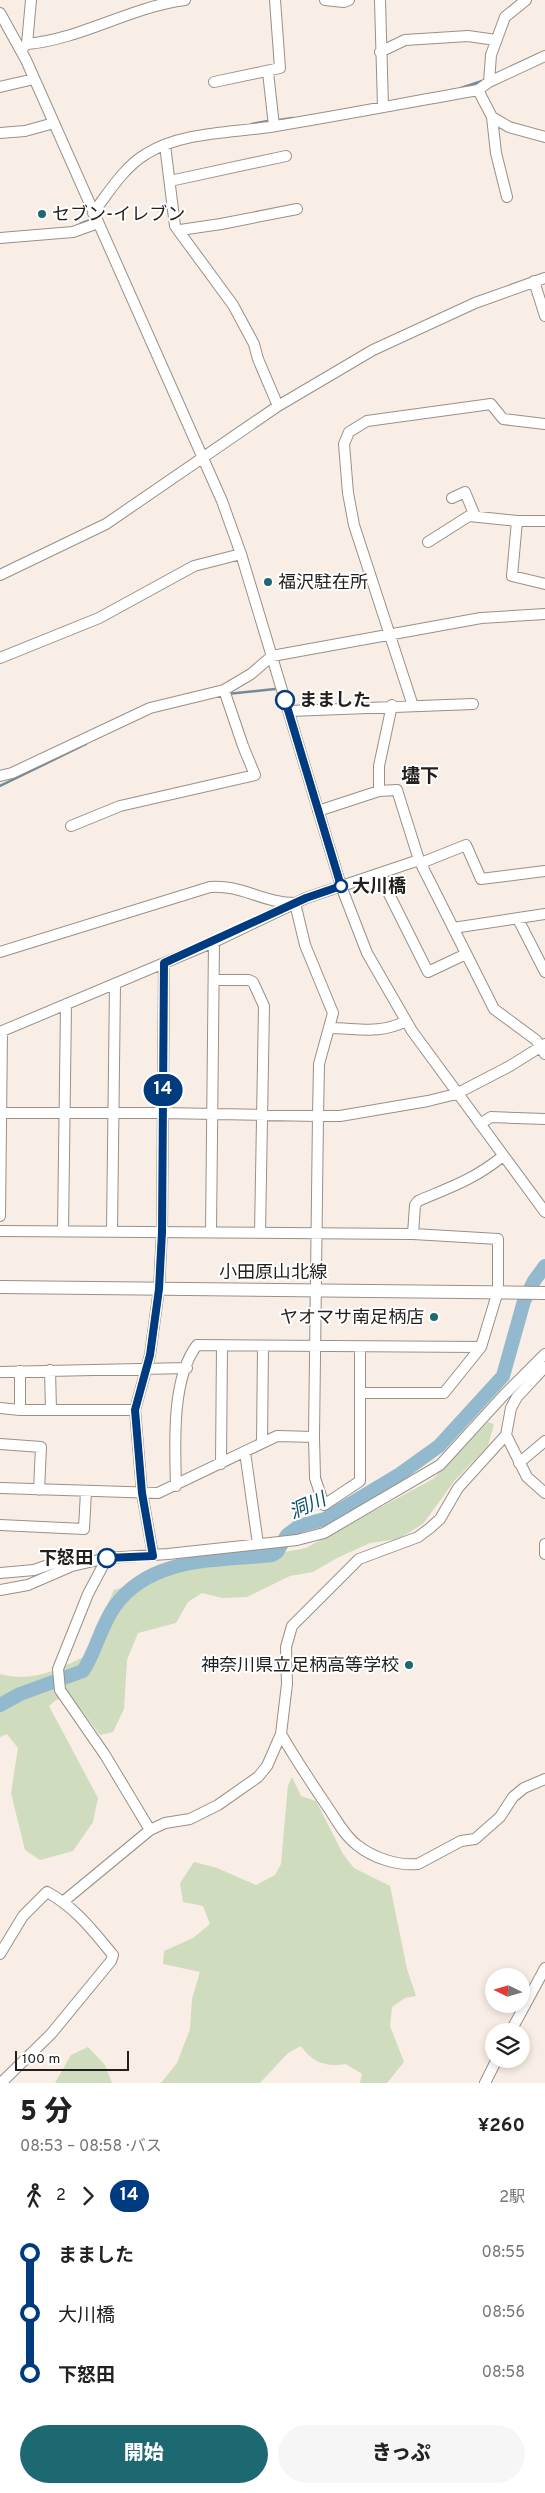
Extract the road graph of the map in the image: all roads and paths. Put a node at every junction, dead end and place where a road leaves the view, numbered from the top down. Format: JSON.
{"nodes":[{"id":1,"x":30,"y":0,"type":"edge"},
{"id":2,"x":185,"y":0,"type":"edge"},
{"id":3,"x":275,"y":0,"type":"edge"},
{"id":4,"x":325,"y":0,"type":"edge"},
{"id":5,"x":348,"y":0,"type":"edge"},
{"id":6,"x":380,"y":0,"type":"edge"},
{"id":7,"x":526,"y":0,"type":"edge"},
{"id":8,"x":0,"y":13,"type":"edge"},
{"id":9,"x":496,"y":40,"type":"junction"},
{"id":10,"x":24,"y":47,"type":"junction"},
{"id":11,"x":380,"y":52,"type":"junction"},
{"id":12,"x":545,"y":56,"type":"edge"},
{"id":13,"x":268,"y":72,"type":"junction"},
{"id":14,"x":34,"y":79,"type":"junction"},
{"id":15,"x":214,"y":82,"type":"dead end"},
{"id":16,"x":490,"y":82,"type":"junction"},
{"id":17,"x":0,"y":87,"type":"edge"},
{"id":18,"x":478,"y":90,"type":"junction"},
{"id":19,"x":383,"y":107,"type":"junction"},
{"id":20,"x":492,"y":117,"type":"junction"},
{"id":21,"x":54,"y":123,"type":"junction"},
{"id":22,"x":274,"y":126,"type":"junction"},
{"id":23,"x":0,"y":133,"type":"edge"},
{"id":24,"x":545,"y":137,"type":"edge"},
{"id":25,"x":165,"y":145,"type":"junction"},
{"id":26,"x":286,"y":156,"type":"dead end"},
{"id":27,"x":170,"y":181,"type":"junction"},
{"id":28,"x":507,"y":197,"type":"dead end"},
{"id":29,"x":297,"y":209,"type":"dead end"},
{"id":30,"x":93,"y":213,"type":"junction"},
{"id":31,"x":98,"y":223,"type":"junction"},
{"id":32,"x":180,"y":230,"type":"junction"},
{"id":33,"x":0,"y":238,"type":"edge"},
{"id":34,"x":545,"y":278,"type":"edge"},
{"id":35,"x":534,"y":281,"type":"junction"},
{"id":36,"x":545,"y":316,"type":"edge"},
{"id":37,"x":278,"y":406,"type":"junction"},
{"id":38,"x":545,"y":424,"type":"edge"},
{"id":39,"x":203,"y":457,"type":"junction"},
{"id":40,"x":452,"y":498,"type":"dead end"},
{"id":41,"x":475,"y":516,"type":"junction"},
{"id":42,"x":517,"y":521,"type":"junction"},
{"id":43,"x":545,"y":521,"type":"edge"},
{"id":44,"x":428,"y":542,"type":"dead end"},
{"id":45,"x":241,"y":554,"type":"junction"},
{"id":46,"x":0,"y":576,"type":"edge"},
{"id":47,"x":545,"y":584,"type":"edge"},
{"id":48,"x":545,"y":614,"type":"edge"},
{"id":49,"x":388,"y":633,"type":"junction"},
{"id":50,"x":272,"y":656,"type":"junction"},
{"id":51,"x":0,"y":658,"type":"edge"},
{"id":52,"x":225,"y":694,"type":"junction"},
{"id":53,"x":473,"y":704,"type":"dead end"},
{"id":54,"x":392,"y":705,"type":"junction"},
{"id":55,"x":413,"y":706,"type":"junction"},
{"id":56,"x":289,"y":711,"type":"junction"},
{"id":57,"x":0,"y":776,"type":"edge"},
{"id":58,"x":379,"y":791,"type":"junction"},
{"id":59,"x":318,"y":811,"type":"junction"},
{"id":60,"x":71,"y":826,"type":"dead end"},
{"id":61,"x":420,"y":862,"type":"junction"},
{"id":62,"x":545,"y":871,"type":"edge"},
{"id":63,"x":379,"y":874,"type":"junction"},
{"id":64,"x":341,"y":886,"type":"junction"},
{"id":65,"x":295,"y":903,"type":"junction"},
{"id":66,"x":545,"y":914,"type":"edge"},
{"id":67,"x":518,"y":919,"type":"junction"},
{"id":68,"x":453,"y":928,"type":"junction"},
{"id":69,"x":214,"y":942,"type":"junction"},
{"id":70,"x":0,"y":952,"type":"edge"},
{"id":71,"x":466,"y":954,"type":"junction"},
{"id":72,"x":164,"y":963,"type":"junction"},
{"id":73,"x":545,"y":972,"type":"edge"},
{"id":74,"x":214,"y":980,"type":"junction"},
{"id":75,"x":115,"y":984,"type":"junction"},
{"id":76,"x":66,"y":1004,"type":"junction"},
{"id":77,"x":406,"y":1021,"type":"junction"},
{"id":78,"x":329,"y":1028,"type":"junction"},
{"id":79,"x":1,"y":1031,"type":"edge"},
{"id":80,"x":544,"y":1048,"type":"edge"},
{"id":81,"x":456,"y":1094,"type":"junction"},
{"id":82,"x":1,"y":1113,"type":"edge"},
{"id":83,"x":66,"y":1113,"type":"junction"},
{"id":84,"x":163,"y":1113,"type":"junction"},
{"id":85,"x":212,"y":1113,"type":"junction"},
{"id":86,"x":115,"y":1114,"type":"junction"},
{"id":87,"x":263,"y":1116,"type":"junction"},
{"id":88,"x":318,"y":1116,"type":"junction"},
{"id":89,"x":545,"y":1119,"type":"edge"},
{"id":90,"x":480,"y":1124,"type":"junction"},
{"id":91,"x":504,"y":1156,"type":"junction"},
{"id":92,"x":545,"y":1212,"type":"edge"},
{"id":93,"x":0,"y":1216,"type":"edge"},
{"id":94,"x":0,"y":1231,"type":"edge"},
{"id":95,"x":63,"y":1231,"type":"junction"},
{"id":96,"x":112,"y":1231,"type":"junction"},
{"id":97,"x":162,"y":1232,"type":"junction"},
{"id":98,"x":211,"y":1232,"type":"junction"},
{"id":99,"x":260,"y":1233,"type":"junction"},
{"id":100,"x":316,"y":1233,"type":"junction"},
{"id":101,"x":413,"y":1234,"type":"junction"},
{"id":102,"x":0,"y":1287,"type":"edge"},
{"id":103,"x":159,"y":1289,"type":"junction"},
{"id":104,"x":315,"y":1289,"type":"junction"},
{"id":105,"x":499,"y":1291,"type":"junction"},
{"id":106,"x":545,"y":1293,"type":"edge"},
{"id":107,"x":222,"y":1345,"type":"junction"},
{"id":108,"x":263,"y":1346,"type":"junction"},
{"id":109,"x":315,"y":1346,"type":"junction"},
{"id":110,"x":360,"y":1346,"type":"junction"},
{"id":111,"x":481,"y":1347,"type":"junction"},
{"id":112,"x":545,"y":1354,"type":"edge"},
{"id":113,"x":545,"y":1367,"type":"edge"},
{"id":114,"x":186,"y":1368,"type":"junction"},
{"id":115,"x":144,"y":1369,"type":"junction"},
{"id":116,"x":50,"y":1370,"type":"junction"},
{"id":117,"x":20,"y":1371,"type":"junction"},
{"id":118,"x":0,"y":1372,"type":"edge"},
{"id":119,"x":360,"y":1393,"type":"junction"},
{"id":120,"x":0,"y":1408,"type":"edge"},
{"id":121,"x":20,"y":1410,"type":"junction"},
{"id":122,"x":51,"y":1410,"type":"junction"},
{"id":123,"x":135,"y":1410,"type":"junction"},
{"id":124,"x":506,"y":1435,"type":"junction"},
{"id":125,"x":314,"y":1437,"type":"junction"},
{"id":126,"x":545,"y":1441,"type":"edge"},
{"id":127,"x":262,"y":1443,"type":"junction"},
{"id":128,"x":0,"y":1444,"type":"edge"},
{"id":129,"x":244,"y":1452,"type":"junction"},
{"id":130,"x":519,"y":1463,"type":"junction"},
{"id":131,"x":221,"y":1464,"type":"junction"},
{"id":132,"x":176,"y":1486,"type":"junction"},
{"id":133,"x":0,"y":1488,"type":"edge"},
{"id":134,"x":40,"y":1490,"type":"junction"},
{"id":135,"x":86,"y":1492,"type":"junction"},
{"id":136,"x":142,"y":1493,"type":"junction"},
{"id":137,"x":545,"y":1493,"type":"edge"},
{"id":138,"x":0,"y":1524,"type":"edge"},
{"id":139,"x":258,"y":1544,"type":"junction"},
{"id":140,"x":545,"y":1544,"type":"edge"},
{"id":141,"x":545,"y":1554,"type":"edge"},
{"id":142,"x":153,"y":1556,"type":"junction"},
{"id":143,"x":107,"y":1558,"type":"junction"},
{"id":144,"x":92,"y":1561,"type":"junction"},
{"id":145,"x":0,"y":1573,"type":"edge"},
{"id":146,"x":0,"y":1590,"type":"edge"},
{"id":147,"x":281,"y":1734,"type":"junction"},
{"id":148,"x":545,"y":1779,"type":"edge"},
{"id":149,"x":150,"y":1830,"type":"junction"},
{"id":150,"x":64,"y":1902,"type":"junction"},
{"id":151,"x":0,"y":1954,"type":"edge"},
{"id":152,"x":545,"y":1968,"type":"edge"},
{"id":153,"x":515,"y":2023,"type":"edge"},
{"id":154,"x":492,"y":2068,"type":"edge"},
{"id":155,"x":1,"y":2083,"type":"edge"},
{"id":156,"x":485,"y":2083,"type":"edge"}],
"edges":[{"from":1,"to":10,"type":"street"},
{"from":2,"to":10,"type":"street"},
{"from":3,"to":13,"type":"street"},
{"from":4,"to":5,"type":"street"},
{"from":6,"to":11,"type":"street"},
{"from":7,"to":9,"type":"street"},
{"from":8,"to":10,"type":"street"},
{"from":9,"to":11,"type":"street"},
{"from":9,"to":16,"type":"street"},
{"from":10,"to":14,"type":"street"},
{"from":11,"to":19,"type":"street"},
{"from":12,"to":16,"type":"street"},
{"from":13,"to":15,"type":"street"},
{"from":13,"to":22,"type":"street"},
{"from":14,"to":17,"type":"street"},
{"from":14,"to":21,"type":"street"},
{"from":16,"to":18,"type":"street"},
{"from":18,"to":19,"type":"street"},
{"from":18,"to":20,"type":"street"},
{"from":19,"to":22,"type":"street"},
{"from":20,"to":24,"type":"street"},
{"from":20,"to":28,"type":"street"},
{"from":21,"to":23,"type":"street"},
{"from":21,"to":30,"type":"street"},
{"from":22,"to":25,"type":"street"},
{"from":25,"to":27,"type":"street"},
{"from":25,"to":30,"type":"street"},
{"from":26,"to":27,"type":"street"},
{"from":27,"to":32,"type":"street"},
{"from":29,"to":32,"type":"street"},
{"from":30,"to":31,"type":"street"},
{"from":31,"to":33,"type":"street"},
{"from":31,"to":39,"type":"street"},
{"from":32,"to":37,"type":"street"},
{"from":34,"to":35,"type":"street"},
{"from":35,"to":36,"type":"street"},
{"from":35,"to":37,"type":"street"},
{"from":37,"to":39,"type":"street"},
{"from":38,"to":49,"type":"street"},
{"from":39,"to":45,"type":"street"},
{"from":39,"to":46,"type":"street"},
{"from":40,"to":41,"type":"street"},
{"from":41,"to":42,"type":"street"},
{"from":41,"to":44,"type":"street"},
{"from":42,"to":43,"type":"street"},
{"from":42,"to":47,"type":"street"},
{"from":45,"to":50,"type":"street"},
{"from":45,"to":51,"type":"street"},
{"from":48,"to":49,"type":"street"},
{"from":49,"to":50,"type":"street"},
{"from":49,"to":55,"type":"street"},
{"from":50,"to":52,"type":"street"},
{"from":50,"to":56,"type":"street"},
{"from":52,"to":57,"type":"street"},
{"from":52,"to":60,"type":"street"},
{"from":53,"to":55,"type":"street"},
{"from":54,"to":55,"type":"street"},
{"from":54,"to":56,"type":"street"},
{"from":54,"to":58,"type":"street"},
{"from":56,"to":59,"type":"street"},
{"from":58,"to":59,"type":"street"},
{"from":58,"to":61,"type":"street"},
{"from":59,"to":64,"type":"street"},
{"from":61,"to":62,"type":"street"},
{"from":61,"to":63,"type":"street"},
{"from":61,"to":68,"type":"street"},
{"from":63,"to":64,"type":"street"},
{"from":63,"to":71,"type":"street"},
{"from":64,"to":65,"type":"street"},
{"from":64,"to":77,"type":"street"},
{"from":65,"to":69,"type":"street"},
{"from":65,"to":70,"type":"street"},
{"from":65,"to":78,"type":"street"},
{"from":66,"to":67,"type":"street"},
{"from":67,"to":68,"type":"street"},
{"from":67,"to":73,"type":"street"},
{"from":68,"to":71,"type":"street"},
{"from":69,"to":72,"type":"street"},
{"from":69,"to":74,"type":"street"},
{"from":71,"to":80,"type":"street"},
{"from":72,"to":75,"type":"street"},
{"from":72,"to":84,"type":"street"},
{"from":74,"to":85,"type":"street"},
{"from":74,"to":87,"type":"street"},
{"from":75,"to":76,"type":"street"},
{"from":75,"to":86,"type":"street"},
{"from":76,"to":79,"type":"street"},
{"from":76,"to":83,"type":"street"},
{"from":77,"to":78,"type":"street"},
{"from":77,"to":81,"type":"street"},
{"from":78,"to":88,"type":"street"},
{"from":79,"to":82,"type":"street"},
{"from":80,"to":81,"type":"street"},
{"from":81,"to":88,"type":"street"},
{"from":81,"to":90,"type":"street"},
{"from":82,"to":83,"type":"street"},
{"from":82,"to":93,"type":"street"},
{"from":83,"to":86,"type":"street"},
{"from":83,"to":95,"type":"street"},
{"from":84,"to":85,"type":"street"},
{"from":84,"to":86,"type":"street"},
{"from":84,"to":97,"type":"street"},
{"from":85,"to":87,"type":"street"},
{"from":85,"to":98,"type":"street"},
{"from":86,"to":96,"type":"street"},
{"from":87,"to":88,"type":"street"},
{"from":87,"to":99,"type":"street"},
{"from":88,"to":100,"type":"street"},
{"from":89,"to":90,"type":"street"},
{"from":90,"to":91,"type":"street"},
{"from":91,"to":92,"type":"street"},
{"from":91,"to":101,"type":"street"},
{"from":94,"to":95,"type":"street"},
{"from":95,"to":96,"type":"street"},
{"from":96,"to":97,"type":"street"},
{"from":97,"to":98,"type":"street"},
{"from":97,"to":103,"type":"street"},
{"from":98,"to":99,"type":"street"},
{"from":99,"to":100,"type":"street"},
{"from":100,"to":101,"type":"street"},
{"from":100,"to":104,"type":"street"},
{"from":101,"to":105,"type":"street"},
{"from":102,"to":103,"type":"main road","name":"小田原山北線"},
{"from":103,"to":104,"type":"main road","name":"小田原山北線"},
{"from":103,"to":115,"type":"street"},
{"from":104,"to":105,"type":"main road","name":"小田原山北線"},
{"from":104,"to":109,"type":"street"},
{"from":105,"to":106,"type":"main road","name":"小田原山北線"},
{"from":105,"to":111,"type":"street"},
{"from":107,"to":108,"type":"street"},
{"from":107,"to":114,"type":"street"},
{"from":107,"to":131,"type":"street"},
{"from":108,"to":109,"type":"street"},
{"from":108,"to":127,"type":"street"},
{"from":109,"to":110,"type":"street"},
{"from":109,"to":125,"type":"street"},
{"from":110,"to":111,"type":"street"},
{"from":110,"to":119,"type":"street"},
{"from":111,"to":119,"type":"street"},
{"from":112,"to":139,"type":"street"},
{"from":113,"to":124,"type":"street"},
{"from":114,"to":115,"type":"street"},
{"from":114,"to":132,"type":"street"},
{"from":115,"to":116,"type":"street"},
{"from":115,"to":123,"type":"street"},
{"from":116,"to":117,"type":"street"},
{"from":116,"to":122,"type":"street"},
{"from":117,"to":118,"type":"street"},
{"from":117,"to":121,"type":"street"},
{"from":119,"to":125,"type":"street"},
{"from":120,"to":121,"type":"street"},
{"from":121,"to":122,"type":"street"},
{"from":122,"to":123,"type":"street"},
{"from":123,"to":136,"type":"street"},
{"from":124,"to":130,"type":"street"},
{"from":124,"to":147,"type":"street"},
{"from":125,"to":127,"type":"street"},
{"from":126,"to":130,"type":"street"},
{"from":127,"to":129,"type":"street"},
{"from":128,"to":134,"type":"street"},
{"from":129,"to":131,"type":"street"},
{"from":129,"to":139,"type":"street"},
{"from":130,"to":137,"type":"street"},
{"from":131,"to":132,"type":"street"},
{"from":132,"to":136,"type":"street"},
{"from":133,"to":134,"type":"street"},
{"from":134,"to":135,"type":"street"},
{"from":135,"to":136,"type":"street"},
{"from":135,"to":138,"type":"street"},
{"from":136,"to":142,"type":"street"},
{"from":139,"to":142,"type":"street"},
{"from":140,"to":141,"type":"street"},
{"from":142,"to":143,"type":"street"},
{"from":143,"to":144,"type":"street"},
{"from":143,"to":149,"type":"street"},
{"from":144,"to":145,"type":"street"},
{"from":144,"to":146,"type":"street"},
{"from":147,"to":148,"type":"street"},
{"from":147,"to":149,"type":"street"},
{"from":149,"to":150,"type":"street"},
{"from":150,"to":151,"type":"street"},
{"from":150,"to":155,"type":"street"},
{"from":152,"to":153,"type":"street"},
{"from":154,"to":156,"type":"street"}]}
